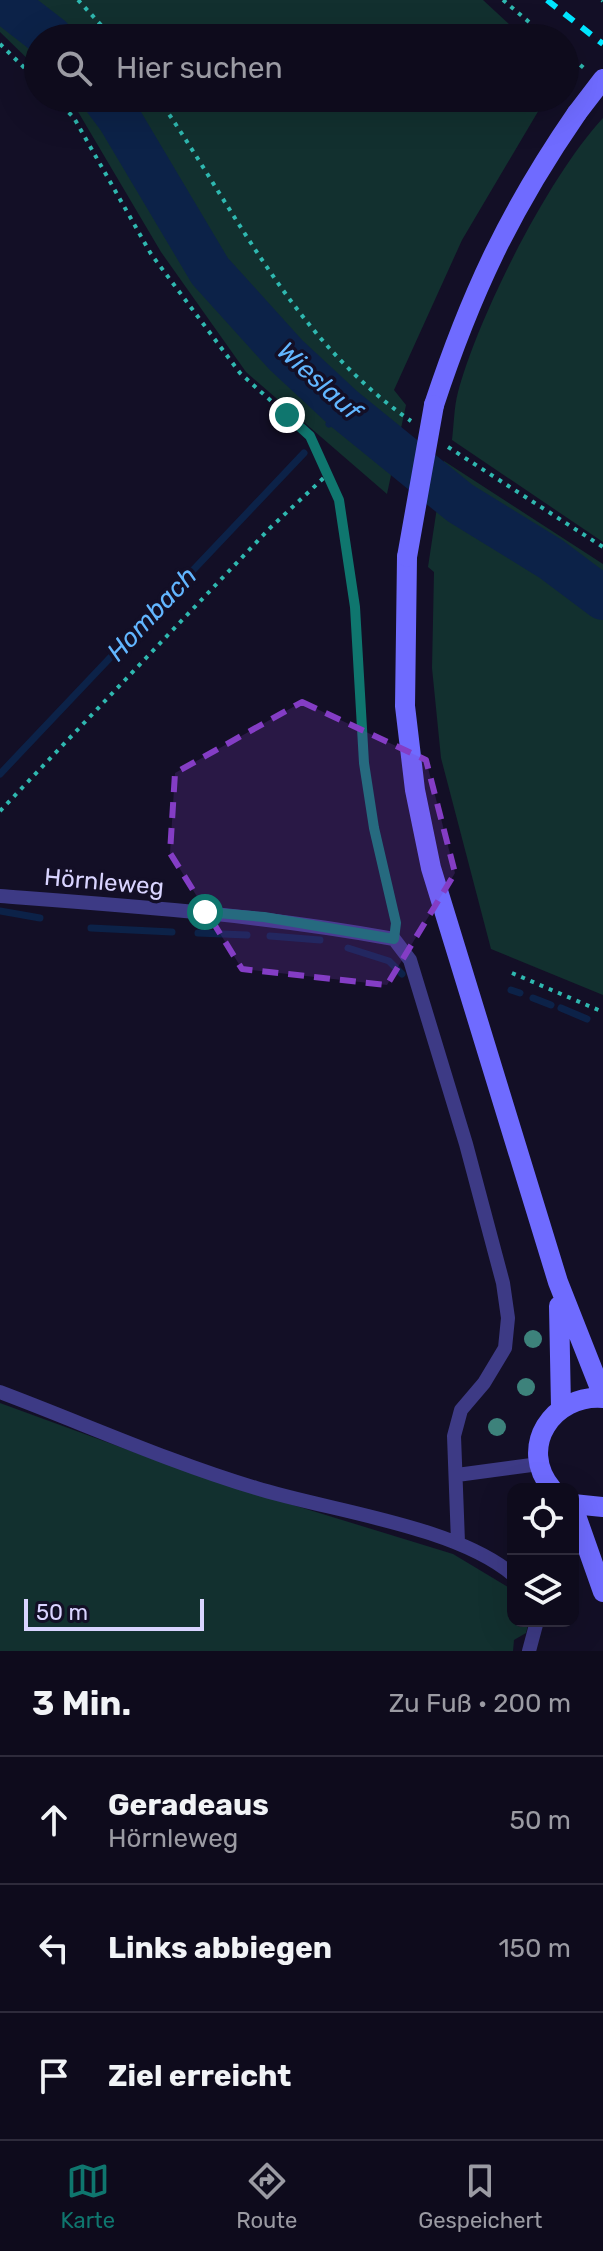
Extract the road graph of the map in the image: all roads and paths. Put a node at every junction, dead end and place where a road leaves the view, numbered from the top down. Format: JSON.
{"nodes":[{"id":1,"x":78,"y":0,"type":"edge"},
{"id":2,"x":503,"y":0,"type":"edge"},
{"id":3,"x":100,"y":24,"type":"edge"},
{"id":4,"x":531,"y":24,"type":"edge"},
{"id":5,"x":0,"y":44,"type":"edge"},
{"id":6,"x":24,"y":67,"type":"edge"},
{"id":7,"x":603,"y":79,"type":"edge"},
{"id":8,"x":579,"y":110,"type":"edge"},
{"id":9,"x":68,"y":112,"type":"edge"},
{"id":10,"x":167,"y":112,"type":"edge"},
{"id":11,"x":578,"y":112,"type":"edge"},
{"id":12,"x":399,"y":413,"type":"dead end"},
{"id":13,"x":457,"y":453,"type":"dead end"},
{"id":14,"x":329,"y":473,"type":"junction"},
{"id":15,"x":603,"y":547,"type":"edge"},
{"id":16,"x":0,"y":811,"type":"edge"},
{"id":17,"x":0,"y":896,"type":"edge"},
{"id":18,"x":394,"y":939,"type":"junction"},
{"id":19,"x":512,"y":973,"type":"dead end"},
{"id":20,"x":603,"y":1012,"type":"edge"},
{"id":21,"x":558,"y":1282,"type":"junction"},
{"id":22,"x":0,"y":1392,"type":"edge"},
{"id":23,"x":603,"y":1397,"type":"edge"},
{"id":24,"x":561,"y":1407,"type":"junction"},
{"id":25,"x":539,"y":1464,"type":"junction"},
{"id":26,"x":457,"y":1475,"type":"junction"},
{"id":27,"x":549,"y":1483,"type":"edge"},
{"id":28,"x":579,"y":1506,"type":"edge"},
{"id":29,"x":603,"y":1507,"type":"edge"},
{"id":30,"x":579,"y":1523,"type":"edge"},
{"id":31,"x":458,"y":1542,"type":"junction"},
{"id":32,"x":507,"y":1570,"type":"edge"},
{"id":33,"x":603,"y":1592,"type":"edge"},
{"id":34,"x":535,"y":1627,"type":"edge"},
{"id":35,"x":529,"y":1651,"type":"edge"}],
"edges":[{"from":1,"to":3,"type":"path"},
{"from":2,"to":4,"type":"path"},
{"from":5,"to":6,"type":"path"},
{"from":7,"to":8,"type":"main road","bridge":true},
{"from":9,"to":14,"type":"path"},
{"from":10,"to":12,"type":"path"},
{"from":11,"to":21,"type":"main road","bridge":true},
{"from":13,"to":15,"type":"path"},
{"from":14,"to":16,"type":"path"},
{"from":14,"to":18,"type":"path"},
{"from":17,"to":18,"type":"lane","name":"Hörnleweg"},
{"from":18,"to":26,"type":"lane"},
{"from":19,"to":20,"type":"path"},
{"from":21,"to":23,"type":"main road"},
{"from":21,"to":24,"type":"main road"},
{"from":22,"to":31,"type":"lane"},
{"from":23,"to":24,"type":"main road"},
{"from":24,"to":25,"type":"main road"},
{"from":25,"to":26,"type":"lane"},
{"from":25,"to":27,"type":"main road"},
{"from":26,"to":31,"type":"lane"},
{"from":28,"to":29,"type":"main road"},
{"from":30,"to":33,"type":"main road"},
{"from":31,"to":32,"type":"lane"},
{"from":34,"to":35,"type":"lane"}]}
